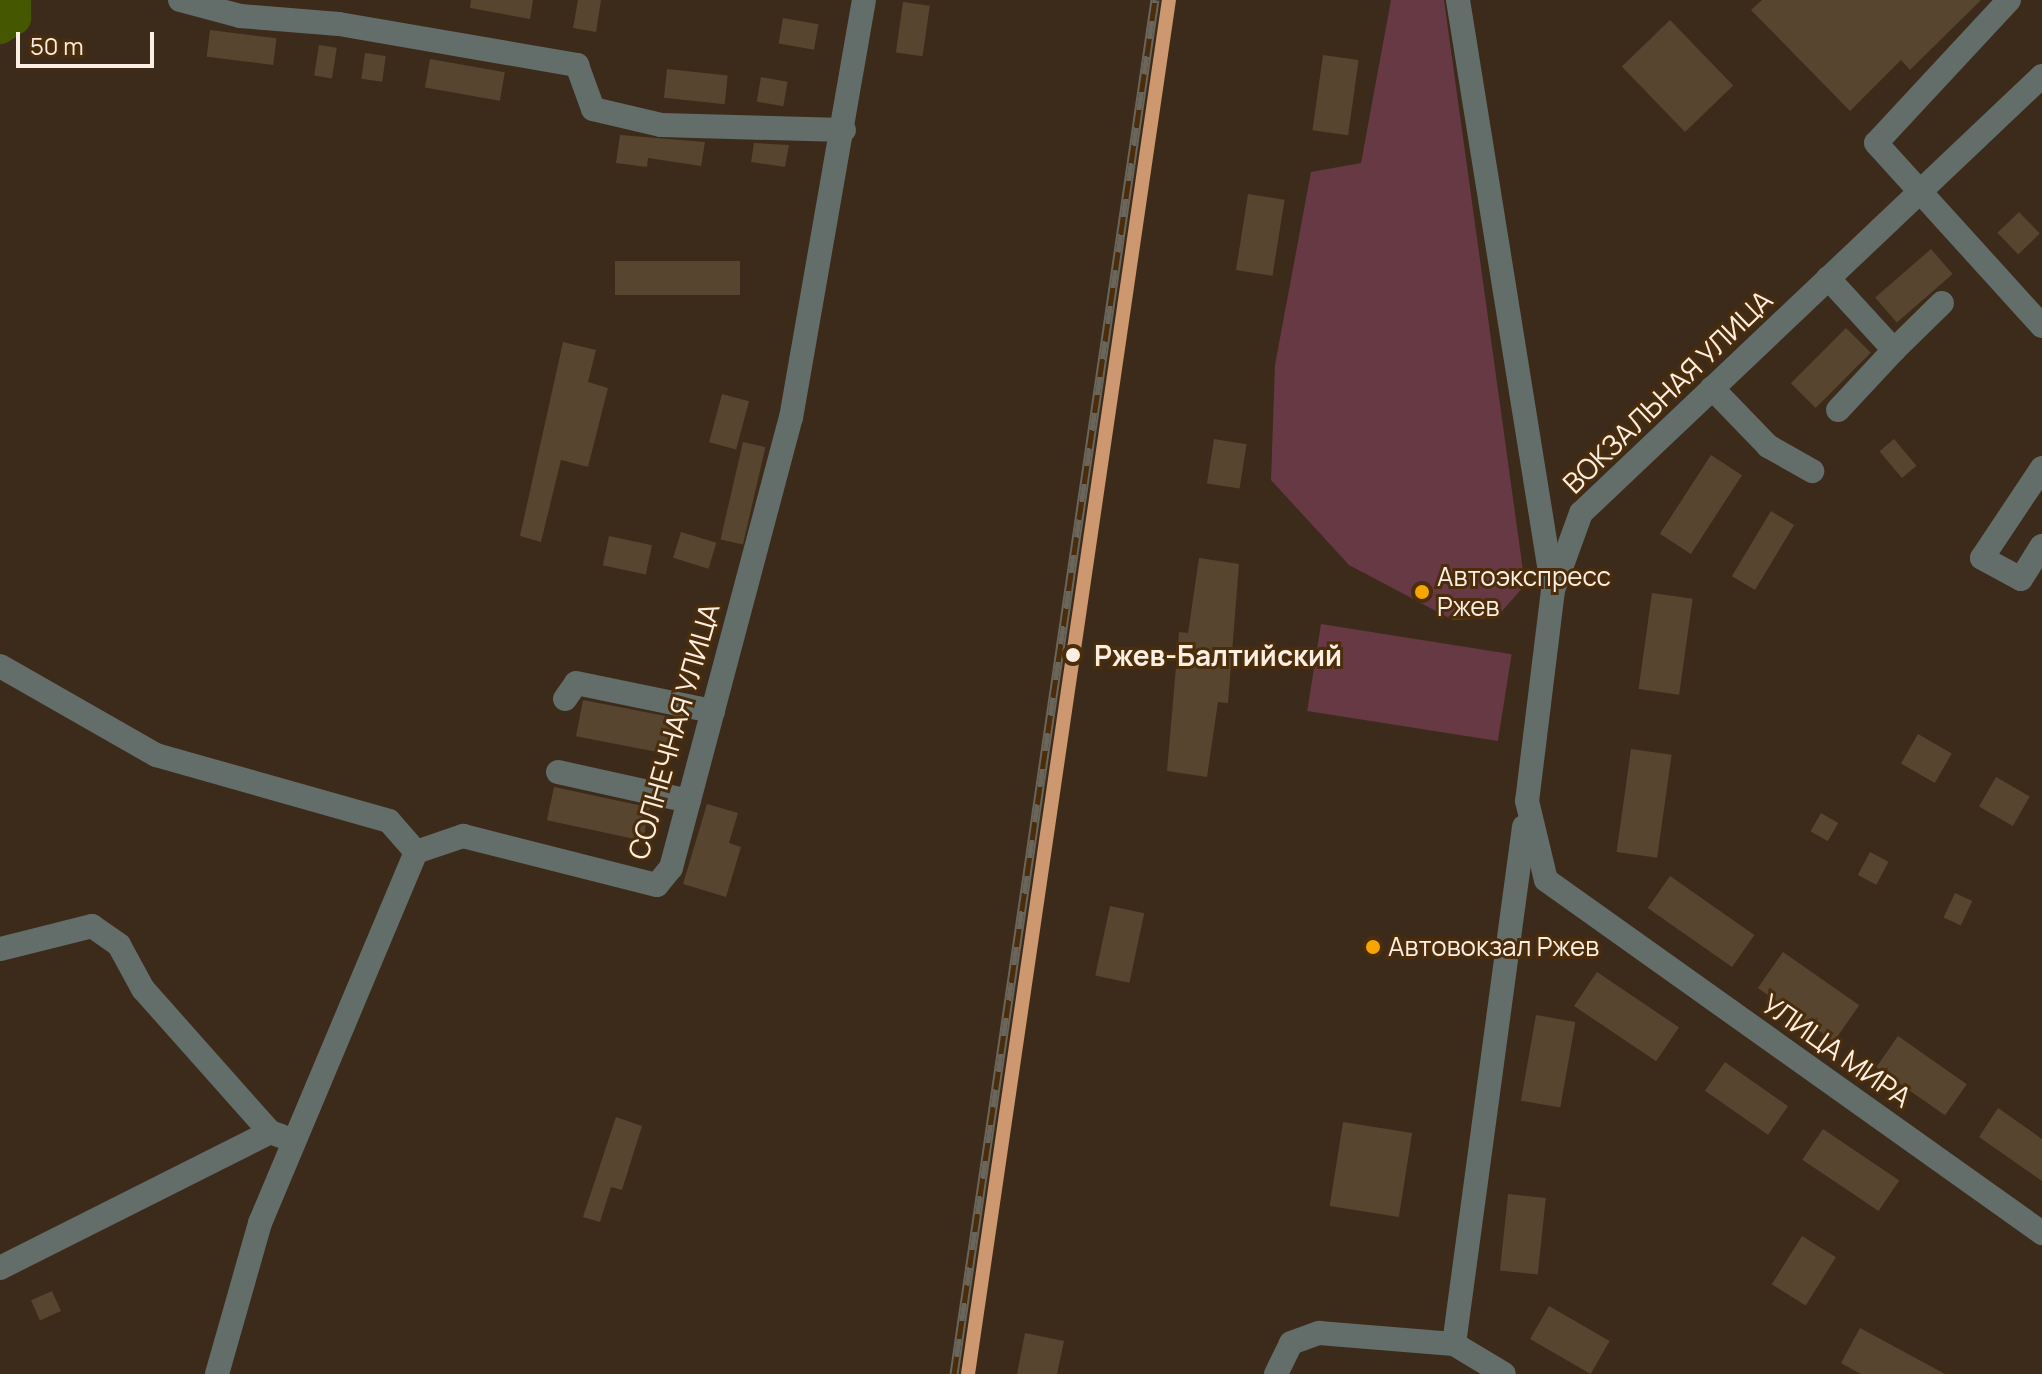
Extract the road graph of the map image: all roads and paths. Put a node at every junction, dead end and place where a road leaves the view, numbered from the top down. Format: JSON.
{"nodes":[{"id":1,"x":180,"y":0,"type":"edge"},
{"id":2,"x":864,"y":0,"type":"edge"},
{"id":3,"x":1458,"y":0,"type":"edge"},
{"id":4,"x":2009,"y":0,"type":"edge"},
{"id":5,"x":341,"y":12,"type":"edge"},
{"id":6,"x":2042,"y":76,"type":"edge"},
{"id":7,"x":844,"y":130,"type":"junction"},
{"id":8,"x":1920,"y":191,"type":"junction"},
{"id":9,"x":1828,"y":278,"type":"junction"},
{"id":10,"x":1942,"y":303,"type":"dead end"},
{"id":11,"x":2042,"y":326,"type":"edge"},
{"id":12,"x":1894,"y":350,"type":"junction"},
{"id":13,"x":1712,"y":388,"type":"junction"},
{"id":14,"x":1838,"y":410,"type":"dead end"},
{"id":15,"x":2042,"y":468,"type":"edge"},
{"id":16,"x":1812,"y":471,"type":"dead end"},
{"id":17,"x":2042,"y":546,"type":"edge"},
{"id":18,"x":1553,"y":590,"type":"junction"},
{"id":19,"x":0,"y":666,"type":"edge"},
{"id":20,"x":565,"y":699,"type":"dead end"},
{"id":21,"x":713,"y":711,"type":"junction"},
{"id":22,"x":558,"y":772,"type":"dead end"},
{"id":23,"x":689,"y":801,"type":"junction"},
{"id":24,"x":1527,"y":801,"type":"junction"},
{"id":25,"x":416,"y":852,"type":"junction"},
{"id":26,"x":1597,"y":916,"type":"junction"},
{"id":27,"x":1512,"y":918,"type":"junction"},
{"id":28,"x":0,"y":949,"type":"edge"},
{"id":29,"x":270,"y":1132,"type":"junction"},
{"id":30,"x":295,"y":1140,"type":"junction"},
{"id":31,"x":2042,"y":1233,"type":"edge"},
{"id":32,"x":0,"y":1268,"type":"edge"},
{"id":33,"x":1454,"y":1344,"type":"junction"},
{"id":34,"x":217,"y":1374,"type":"edge"},
{"id":35,"x":1276,"y":1374,"type":"edge"},
{"id":36,"x":1504,"y":1374,"type":"edge"}],
"edges":[{"from":1,"to":5,"type":"street"},
{"from":2,"to":7,"type":"street","name":"СОЛНЕЧНАЯ УЛИЦА"},
{"from":3,"to":18,"type":"street"},
{"from":4,"to":8,"type":"street"},
{"from":5,"to":7,"type":"street"},
{"from":6,"to":8,"type":"street","name":"ВОКЗАЛЬНАЯ УЛИЦА"},
{"from":7,"to":21,"type":"street","name":"СОЛНЕЧНАЯ УЛИЦА"},
{"from":8,"to":9,"type":"street","name":"ВОКЗАЛЬНАЯ УЛИЦА"},
{"from":8,"to":11,"type":"street"},
{"from":9,"to":12,"type":"street"},
{"from":9,"to":13,"type":"street","name":"ВОКЗАЛЬНАЯ УЛИЦА"},
{"from":10,"to":12,"type":"street"},
{"from":12,"to":14,"type":"street"},
{"from":13,"to":16,"type":"street"},
{"from":13,"to":18,"type":"street","name":"ВОКЗАЛЬНАЯ УЛИЦА"},
{"from":15,"to":17,"type":"street"},
{"from":18,"to":24,"type":"street","name":"ВОКЗАЛЬНАЯ УЛИЦА"},
{"from":19,"to":25,"type":"street"},
{"from":20,"to":21,"type":"street"},
{"from":21,"to":23,"type":"street","name":"СОЛНЕЧНАЯ УЛИЦА"},
{"from":22,"to":23,"type":"street"},
{"from":23,"to":25,"type":"street","name":"СОЛНЕЧНАЯ УЛИЦА"},
{"from":24,"to":26,"type":"street","name":"ВОКЗАЛЬНАЯ УЛИЦА"},
{"from":24,"to":27,"type":"street"},
{"from":25,"to":30,"type":"street"},
{"from":26,"to":27,"type":"street"},
{"from":26,"to":31,"type":"street","name":"УЛИЦА МИРА"},
{"from":27,"to":33,"type":"street"},
{"from":28,"to":29,"type":"street"},
{"from":29,"to":30,"type":"street"},
{"from":29,"to":32,"type":"street"},
{"from":30,"to":34,"type":"street"},
{"from":33,"to":35,"type":"street"},
{"from":33,"to":36,"type":"street"}]}
